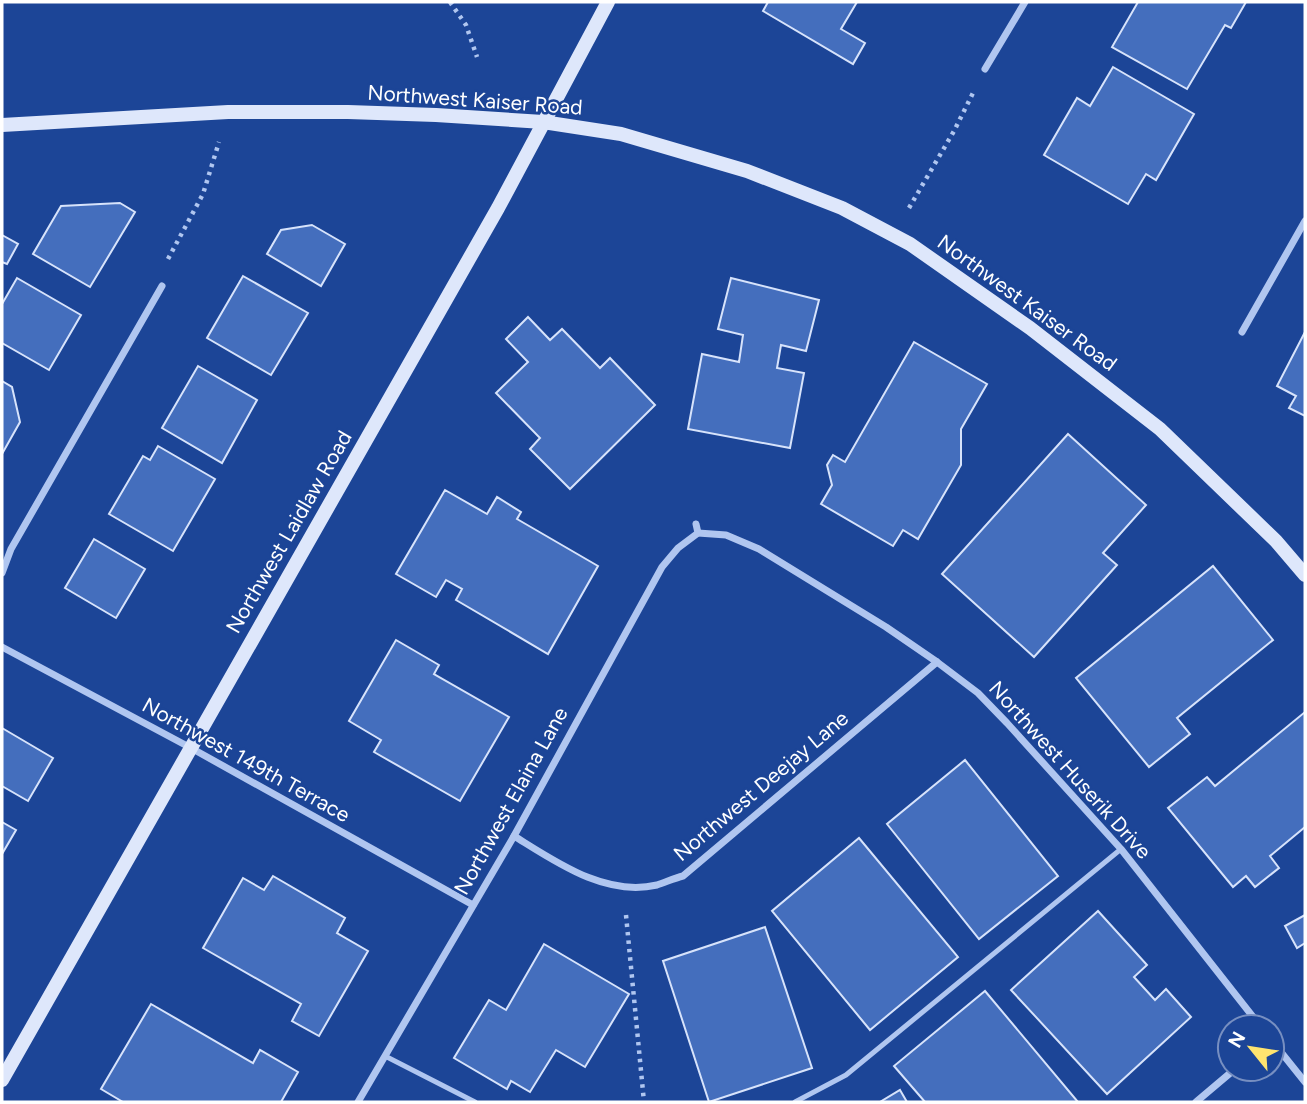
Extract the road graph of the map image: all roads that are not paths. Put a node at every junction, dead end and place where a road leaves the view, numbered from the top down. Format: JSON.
{"nodes":[{"id":1,"x":608,"y":2,"type":"edge"},
{"id":2,"x":1024,"y":2,"type":"edge"},
{"id":3,"x":985,"y":69,"type":"road end"},
{"id":4,"x":543,"y":122,"type":"junction"},
{"id":5,"x":2,"y":125,"type":"edge"},
{"id":6,"x":1305,"y":221,"type":"edge"},
{"id":7,"x":162,"y":286,"type":"road end"},
{"id":8,"x":1242,"y":332,"type":"dead end"},
{"id":9,"x":696,"y":524,"type":"dead end"},
{"id":10,"x":698,"y":533,"type":"junction"},
{"id":11,"x":2,"y":573,"type":"edge"},
{"id":12,"x":1305,"y":575,"type":"edge"},
{"id":13,"x":2,"y":647,"type":"edge"},
{"id":14,"x":937,"y":662,"type":"junction"},
{"id":15,"x":191,"y":748,"type":"junction"},
{"id":16,"x":514,"y":836,"type":"junction"},
{"id":17,"x":1121,"y":849,"type":"junction"},
{"id":18,"x":473,"y":905,"type":"junction"},
{"id":19,"x":1250,"y":1013,"type":"edge"},
{"id":20,"x":385,"y":1056,"type":"junction"},
{"id":21,"x":1286,"y":1058,"type":"edge"},
{"id":22,"x":2,"y":1080,"type":"edge"},
{"id":23,"x":1305,"y":1082,"type":"edge"},
{"id":24,"x":1218,"y":1083,"type":"edge"},
{"id":25,"x":358,"y":1102,"type":"edge"},
{"id":26,"x":475,"y":1102,"type":"edge"},
{"id":27,"x":795,"y":1102,"type":"edge"},
{"id":28,"x":1196,"y":1102,"type":"edge"}],
"edges":[{"from":1,"to":4,"type":"main road","name":"Northwest Laidlaw Road"},
{"from":2,"to":3,"type":"street"},
{"from":4,"to":5,"type":"main road","name":"Northwest Kaiser Road"},
{"from":4,"to":12,"type":"main road","name":"Northwest Kaiser Road"},
{"from":4,"to":15,"type":"main road","name":"Northwest Laidlaw Road"},
{"from":6,"to":8,"type":"street"},
{"from":7,"to":11,"type":"street"},
{"from":9,"to":10,"type":"street"},
{"from":10,"to":14,"type":"street","name":"Northwest Huserik Drive"},
{"from":10,"to":16,"type":"street","name":"Northwest Elaina Lane"},
{"from":13,"to":15,"type":"street","name":"Northwest 149th Terrace"},
{"from":14,"to":16,"type":"street","name":"Northwest Deejay Lane"},
{"from":14,"to":17,"type":"street","name":"Northwest Huserik Drive"},
{"from":15,"to":18,"type":"street","name":"Northwest 149th Terrace"},
{"from":15,"to":22,"type":"main road","name":"Northwest Laidlaw Road"},
{"from":16,"to":18,"type":"street","name":"Northwest Elaina Lane"},
{"from":17,"to":19,"type":"street","name":"Northwest Huserik Drive"},
{"from":17,"to":27,"type":"lane"},
{"from":18,"to":20,"type":"street","name":"Northwest Elaina Lane"},
{"from":20,"to":25,"type":"street","name":"Northwest Elaina Lane"},
{"from":20,"to":26,"type":"lane"},
{"from":21,"to":23,"type":"street"},
{"from":24,"to":28,"type":"street"}]}
